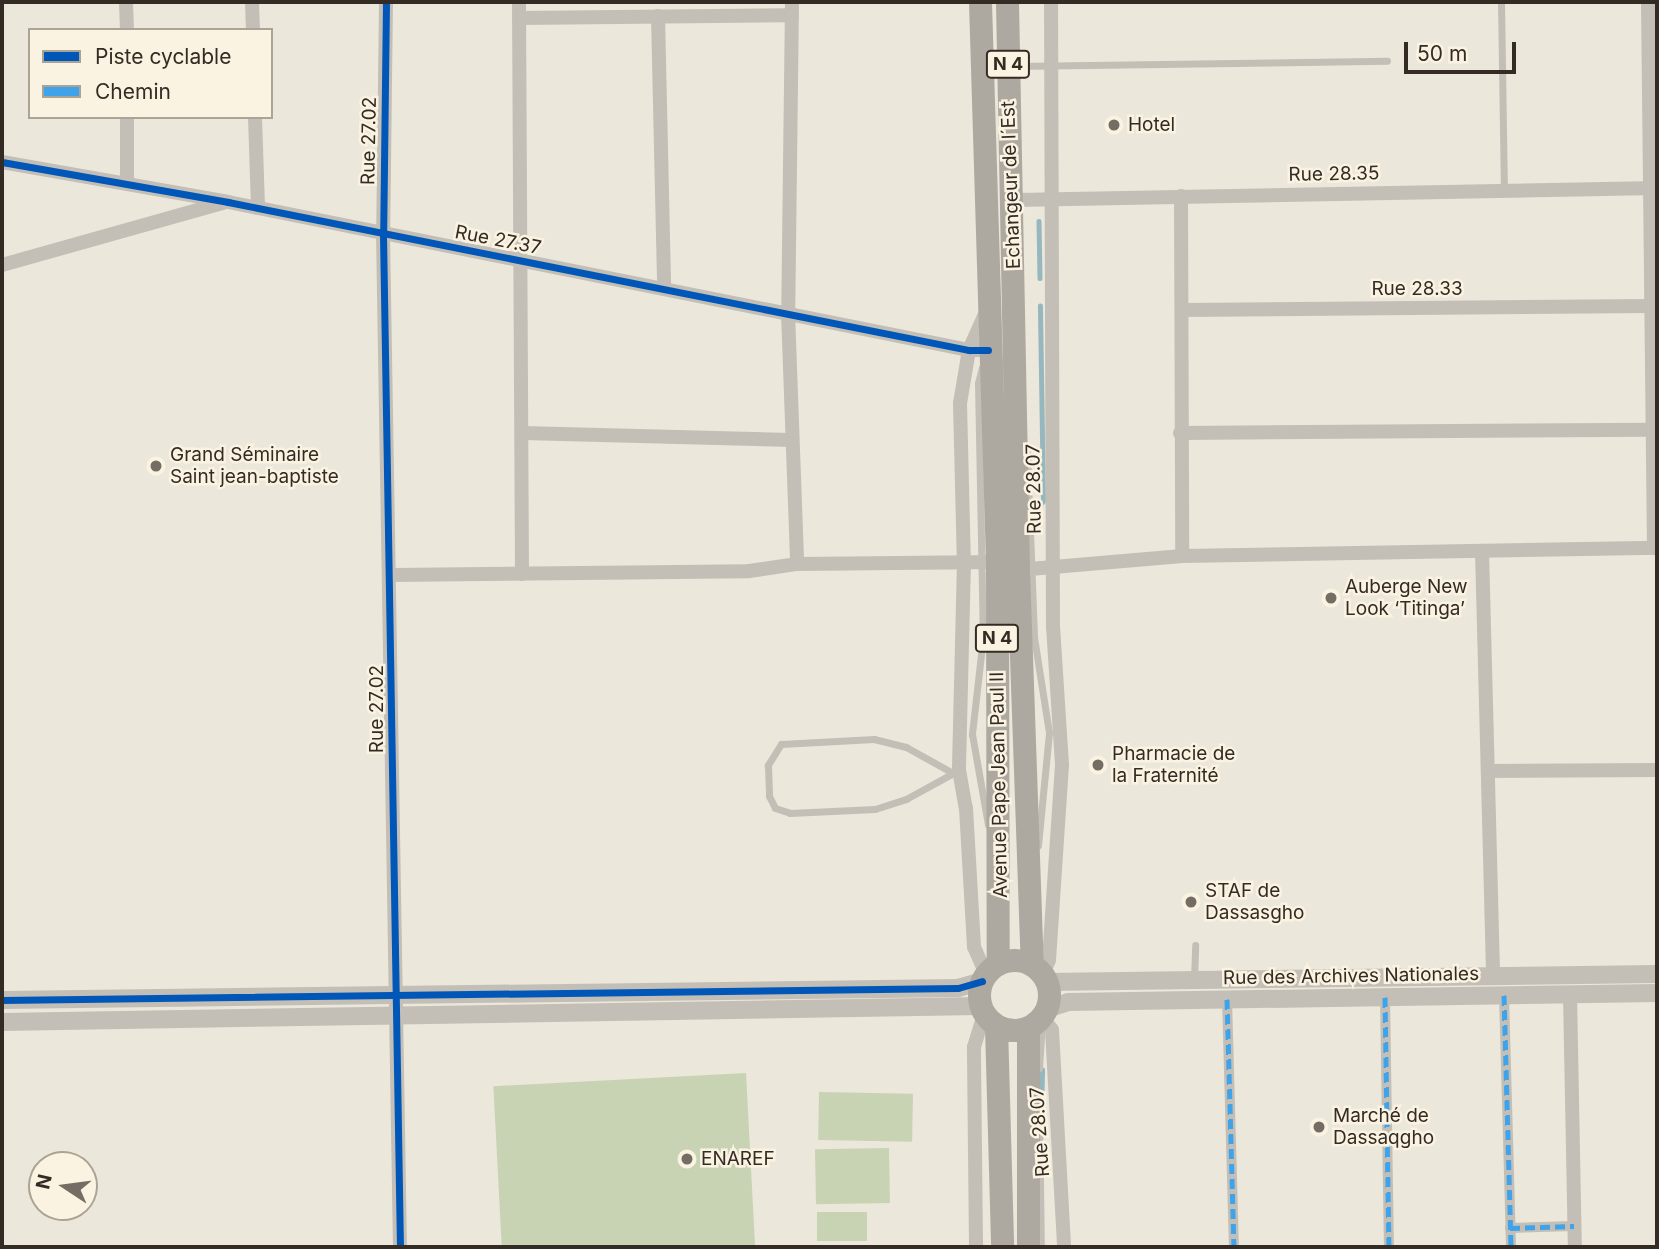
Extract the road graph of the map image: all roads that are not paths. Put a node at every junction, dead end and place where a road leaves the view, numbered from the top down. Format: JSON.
{"nodes":[{"id":1,"x":126,"y":2,"type":"edge"},
{"id":2,"x":252,"y":2,"type":"edge"},
{"id":3,"x":386,"y":2,"type":"edge"},
{"id":4,"x":519,"y":2,"type":"edge"},
{"id":5,"x":969,"y":2,"type":"edge"},
{"id":6,"x":980,"y":2,"type":"edge"},
{"id":7,"x":1007,"y":2,"type":"edge"},
{"id":8,"x":1017,"y":2,"type":"edge"},
{"id":9,"x":1051,"y":2,"type":"edge"},
{"id":10,"x":1501,"y":2,"type":"edge"},
{"id":11,"x":1648,"y":2,"type":"edge"},
{"id":12,"x":792,"y":8,"type":"edge"},
{"id":13,"x":658,"y":16,"type":"junction"},
{"id":14,"x":519,"y":18,"type":"junction"},
{"id":15,"x":127,"y":28,"type":"edge"},
{"id":16,"x":253,"y":28,"type":"edge"},
{"id":17,"x":1387,"y":61,"type":"dead end"},
{"id":18,"x":1050,"y":63,"type":"junction"},
{"id":19,"x":1014,"y":66,"type":"junction"},
{"id":20,"x":127,"y":119,"type":"edge"},
{"id":21,"x":256,"y":119,"type":"edge"},
{"id":22,"x":1009,"y":126,"type":"junction"},
{"id":23,"x":983,"y":156,"type":"junction"},
{"id":24,"x":2,"y":162,"type":"edge"},
{"id":25,"x":127,"y":183,"type":"junction"},
{"id":26,"x":1653,"y":188,"type":"edge"},
{"id":27,"x":1504,"y":191,"type":"junction"},
{"id":28,"x":1181,"y":196,"type":"junction"},
{"id":29,"x":1050,"y":198,"type":"junction"},
{"id":30,"x":1011,"y":200,"type":"junction"},
{"id":31,"x":228,"y":202,"type":"junction"},
{"id":32,"x":258,"y":208,"type":"junction"},
{"id":33,"x":383,"y":234,"type":"junction"},
{"id":34,"x":524,"y":260,"type":"junction"},
{"id":35,"x":2,"y":265,"type":"edge"},
{"id":36,"x":664,"y":289,"type":"junction"},
{"id":37,"x":1650,"y":306,"type":"junction"},
{"id":38,"x":1184,"y":310,"type":"junction"},
{"id":39,"x":788,"y":313,"type":"junction"},
{"id":40,"x":986,"y":313,"type":"joint"},
{"id":41,"x":1015,"y":327,"type":"joint"},
{"id":42,"x":978,"y":350,"type":"junction"},
{"id":43,"x":1652,"y":430,"type":"junction"},
{"id":44,"x":523,"y":433,"type":"junction"},
{"id":45,"x":1180,"y":433,"type":"junction"},
{"id":46,"x":791,"y":440,"type":"junction"},
{"id":47,"x":1656,"y":548,"type":"edge"},
{"id":48,"x":1482,"y":551,"type":"junction"},
{"id":49,"x":1182,"y":556,"type":"junction"},
{"id":50,"x":964,"y":562,"type":"junction"},
{"id":51,"x":797,"y":564,"type":"junction"},
{"id":52,"x":1007,"y":566,"type":"junction"},
{"id":53,"x":1054,"y":569,"type":"junction"},
{"id":54,"x":522,"y":574,"type":"junction"},
{"id":55,"x":392,"y":575,"type":"junction"},
{"id":56,"x":1657,"y":770,"type":"edge"},
{"id":57,"x":955,"y":771,"type":"junction"},
{"id":58,"x":1488,"y":771,"type":"junction"},
{"id":59,"x":1195,"y":946,"type":"dead end"},
{"id":60,"x":989,"y":972,"type":"junction"},
{"id":61,"x":1040,"y":972,"type":"junction"},
{"id":62,"x":1657,"y":974,"type":"edge"},
{"id":63,"x":1493,"y":976,"type":"junction"},
{"id":64,"x":1194,"y":981,"type":"junction"},
{"id":65,"x":1657,"y":993,"type":"edge"},
{"id":66,"x":1570,"y":994,"type":"junction"},
{"id":67,"x":394,"y":995,"type":"junction"},
{"id":68,"x":1504,"y":995,"type":"junction"},
{"id":69,"x":1385,"y":997,"type":"junction"},
{"id":70,"x":1227,"y":999,"type":"junction"},
{"id":71,"x":2,"y":1000,"type":"edge"},
{"id":72,"x":395,"y":1015,"type":"junction"},
{"id":73,"x":987,"y":1016,"type":"junction"},
{"id":74,"x":1039,"y":1018,"type":"junction"},
{"id":75,"x":2,"y":1022,"type":"edge"},
{"id":76,"x":1039,"y":1084,"type":"dead end"},
{"id":77,"x":1039,"y":1097,"type":"dead end"},
{"id":78,"x":1574,"y":1226,"type":"junction"},
{"id":79,"x":1510,"y":1228,"type":"junction"},
{"id":80,"x":400,"y":1247,"type":"edge"},
{"id":81,"x":976,"y":1247,"type":"edge"},
{"id":82,"x":994,"y":1247,"type":"edge"},
{"id":83,"x":1002,"y":1247,"type":"edge"},
{"id":84,"x":1028,"y":1247,"type":"edge"},
{"id":85,"x":1041,"y":1247,"type":"edge"},
{"id":86,"x":1065,"y":1247,"type":"edge"},
{"id":87,"x":1234,"y":1247,"type":"edge"},
{"id":88,"x":1389,"y":1247,"type":"edge"},
{"id":89,"x":1511,"y":1247,"type":"edge"},
{"id":90,"x":1574,"y":1247,"type":"edge"}],
"edges":[{"from":1,"to":15,"type":"street"},
{"from":2,"to":16,"type":"street"},
{"from":3,"to":33,"type":"street","name":"Rue 27.02"},
{"from":4,"to":14,"type":"street"},
{"from":5,"to":23,"type":"highway"},
{"from":6,"to":23,"type":"highway","name":"Echangeur de l´Est","number":"N 4"},
{"from":7,"to":22,"type":"highway","name":"Echangeur de l´Est","number":"N 4"},
{"from":8,"to":19,"type":"highway"},
{"from":9,"to":18,"type":"street","name":"Rue 28.07"},
{"from":10,"to":27,"type":"lane"},
{"from":11,"to":26,"type":"street"},
{"from":12,"to":13,"type":"street"},
{"from":12,"to":39,"type":"street"},
{"from":13,"to":14,"type":"street"},
{"from":13,"to":36,"type":"street"},
{"from":14,"to":34,"type":"street"},
{"from":17,"to":18,"type":"lane"},
{"from":18,"to":19,"type":"lane"},
{"from":18,"to":29,"type":"street","name":"Rue 28.07"},
{"from":19,"to":22,"type":"highway"},
{"from":20,"to":25,"type":"street"},
{"from":21,"to":32,"type":"street"},
{"from":22,"to":30,"type":"highway","name":"Echangeur de l´Est","number":"N 4"},
{"from":23,"to":40,"type":"highway","name":"Echangeur de l´Est","number":"N 4"},
{"from":24,"to":25,"type":"street","name":"Rue 27.37"},
{"from":25,"to":31,"type":"street","name":"Rue 27.37"},
{"from":26,"to":27,"type":"street","name":"Rue 28.35"},
{"from":26,"to":37,"type":"street"},
{"from":27,"to":28,"type":"street","name":"Rue 28.35"},
{"from":28,"to":29,"type":"street","name":"Rue 28.35"},
{"from":28,"to":38,"type":"street"},
{"from":29,"to":30,"type":"street","name":"Rue 28.35"},
{"from":29,"to":53,"type":"street","name":"Rue 28.07"},
{"from":30,"to":41,"type":"highway","name":"Echangeur de l´Est","number":"N 4"},
{"from":31,"to":32,"type":"street","name":"Rue 27.37"},
{"from":31,"to":35,"type":"street"},
{"from":32,"to":33,"type":"street","name":"Rue 27.37"},
{"from":33,"to":34,"type":"street","name":"Rue 27.37"},
{"from":33,"to":55,"type":"street","name":"Rue 27.02"},
{"from":34,"to":36,"type":"street","name":"Rue 27.37"},
{"from":34,"to":44,"type":"street"},
{"from":36,"to":39,"type":"street","name":"Rue 27.37"},
{"from":37,"to":38,"type":"street","name":"Rue 28.33"},
{"from":37,"to":43,"type":"street"},
{"from":38,"to":45,"type":"street"},
{"from":39,"to":42,"type":"street","name":"Rue 27.37"},
{"from":39,"to":46,"type":"street"},
{"from":40,"to":42,"type":"highway","name":"Avenue Pape Jean Paul II","number":"N 4"},
{"from":41,"to":52,"type":"highway","name":"Avenue Pape Jean Paul II","number":"N 4"},
{"from":42,"to":50,"type":"street"},
{"from":42,"to":52,"type":"highway","name":"Avenue Pape Jean Paul II","number":"N 4"},
{"from":43,"to":45,"type":"street"},
{"from":43,"to":47,"type":"street"},
{"from":44,"to":46,"type":"street"},
{"from":44,"to":54,"type":"street"},
{"from":45,"to":49,"type":"street"},
{"from":46,"to":51,"type":"street"},
{"from":47,"to":48,"type":"street"},
{"from":48,"to":49,"type":"street"},
{"from":48,"to":58,"type":"street"},
{"from":49,"to":53,"type":"street"},
{"from":50,"to":51,"type":"street"},
{"from":50,"to":52,"type":"street"},
{"from":50,"to":57,"type":"street"},
{"from":51,"to":54,"type":"street"},
{"from":52,"to":53,"type":"street"},
{"from":52,"to":60,"type":"highway","name":"Avenue Pape Jean Paul II","number":"N 4"},
{"from":52,"to":61,"type":"highway","name":"Avenue Pape Jean Paul II","number":"N 4"},
{"from":53,"to":61,"type":"street","name":"Rue 28.07"},
{"from":54,"to":55,"type":"street"},
{"from":55,"to":67,"type":"street","name":"Rue 27.02"},
{"from":56,"to":58,"type":"street"},
{"from":57,"to":57,"type":"lane"},
{"from":57,"to":60,"type":"street"},
{"from":58,"to":63,"type":"street"},
{"from":59,"to":64,"type":"lane"},
{"from":60,"to":61,"type":"highway"},
{"from":60,"to":67,"type":"street"},
{"from":60,"to":73,"type":"highway","name":"Avenue Pape Jean Paul II","number":"N 4"},
{"from":61,"to":64,"type":"street","name":"Rue des Archives Nationales"},
{"from":61,"to":74,"type":"highway","name":"Avenue Pape Jean Paul II","number":"N 4"},
{"from":62,"to":63,"type":"street","name":"Rue des Archives Nationales"},
{"from":63,"to":64,"type":"street","name":"Rue des Archives Nationales"},
{"from":65,"to":66,"type":"street","name":"Rue des Archives Nationales"},
{"from":66,"to":68,"type":"street","name":"Rue des Archives Nationales"},
{"from":66,"to":78,"type":"street"},
{"from":67,"to":71,"type":"street"},
{"from":67,"to":72,"type":"street","name":"Rue 27.02"},
{"from":68,"to":69,"type":"street","name":"Rue des Archives Nationales"},
{"from":68,"to":79,"type":"street"},
{"from":69,"to":70,"type":"street","name":"Rue des Archives Nationales"},
{"from":69,"to":88,"type":"street"},
{"from":70,"to":74,"type":"street","name":"Rue des Archives Nationales"},
{"from":70,"to":87,"type":"street"},
{"from":72,"to":73,"type":"street"},
{"from":72,"to":75,"type":"street"},
{"from":72,"to":80,"type":"street","name":"Rue 27.02"},
{"from":73,"to":74,"type":"highway"},
{"from":73,"to":81,"type":"street"},
{"from":73,"to":82,"type":"lane"},
{"from":73,"to":83,"type":"highway","name":"Avenue Pape Jean Paul II","number":"N 4"},
{"from":74,"to":76,"type":"lane"},
{"from":74,"to":84,"type":"highway","name":"Avenue Pape Jean Paul II","number":"N 4"},
{"from":74,"to":86,"type":"street","name":"Rue 28.07"},
{"from":77,"to":85,"type":"lane"},
{"from":78,"to":79,"type":"street"},
{"from":78,"to":90,"type":"street"},
{"from":79,"to":89,"type":"street"}]}
